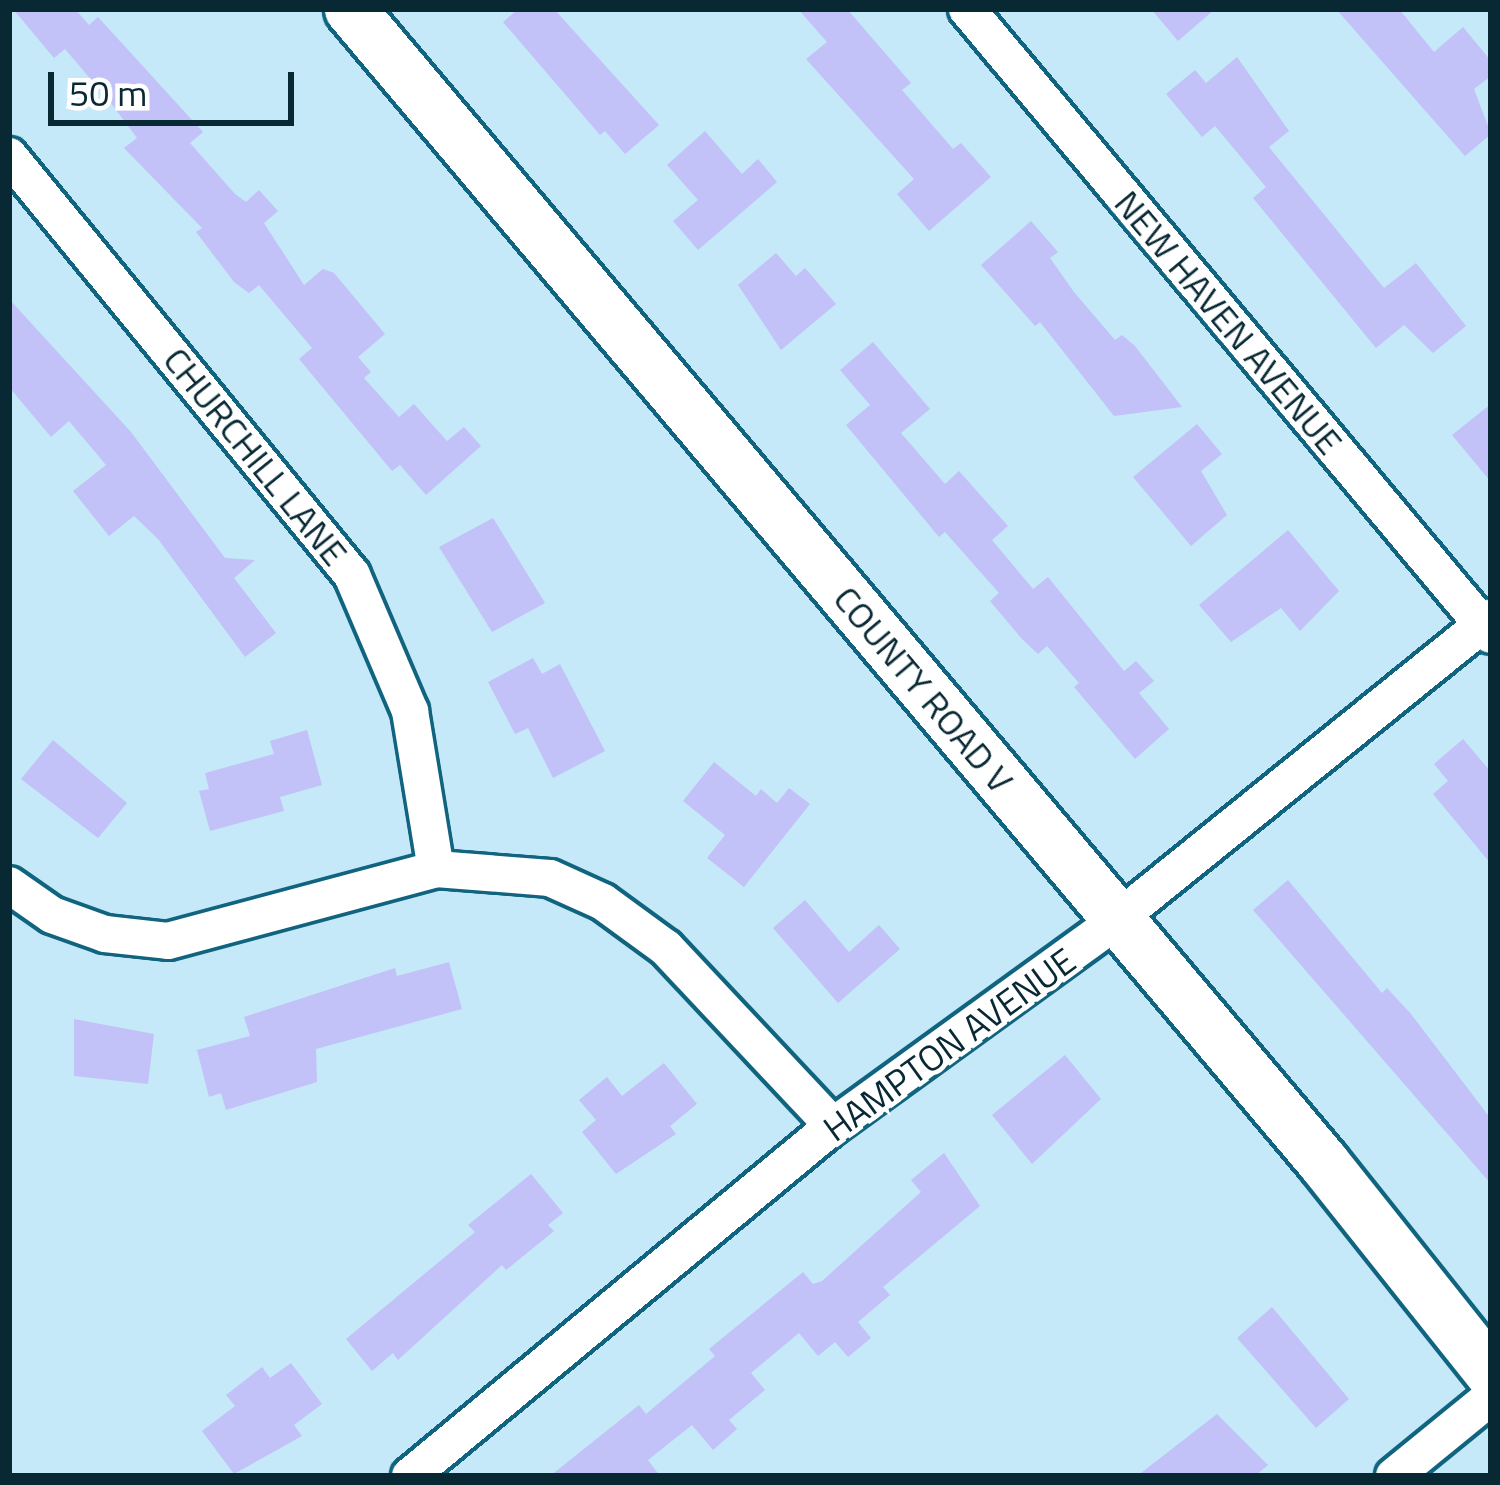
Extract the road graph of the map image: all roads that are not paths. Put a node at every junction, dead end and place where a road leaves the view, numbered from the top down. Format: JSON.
{"nodes":[{"id":1,"x":350,"y":9,"type":"edge"},
{"id":2,"x":968,"y":9,"type":"edge"},
{"id":3,"x":9,"y":156,"type":"edge"},
{"id":4,"x":1488,"y":626,"type":"edge"},
{"id":5,"x":436,"y":869,"type":"junction"},
{"id":6,"x":9,"y":885,"type":"edge"},
{"id":7,"x":1118,"y":919,"type":"junction"},
{"id":8,"x":833,"y":1126,"type":"junction"},
{"id":9,"x":1491,"y":1373,"type":"edge"},
{"id":10,"x":1491,"y":1397,"type":"edge"},
{"id":11,"x":410,"y":1476,"type":"edge"},
{"id":12,"x":1394,"y":1476,"type":"edge"}],
"edges":[{"from":1,"to":7,"type":"main road","name":"COUNTY ROAD V"},
{"from":2,"to":4,"type":"street","name":"NEW HAVEN AVENUE"},
{"from":3,"to":5,"type":"street","name":"CHURCHILL LANE"},
{"from":4,"to":7,"type":"street","name":"HAMPTON AVENUE"},
{"from":5,"to":6,"type":"street"},
{"from":5,"to":8,"type":"street"},
{"from":7,"to":8,"type":"street","name":"HAMPTON AVENUE"},
{"from":7,"to":9,"type":"main road","name":"COUNTY ROAD V"},
{"from":8,"to":11,"type":"street","name":"HAMPTON AVENUE"},
{"from":10,"to":12,"type":"street"}]}
